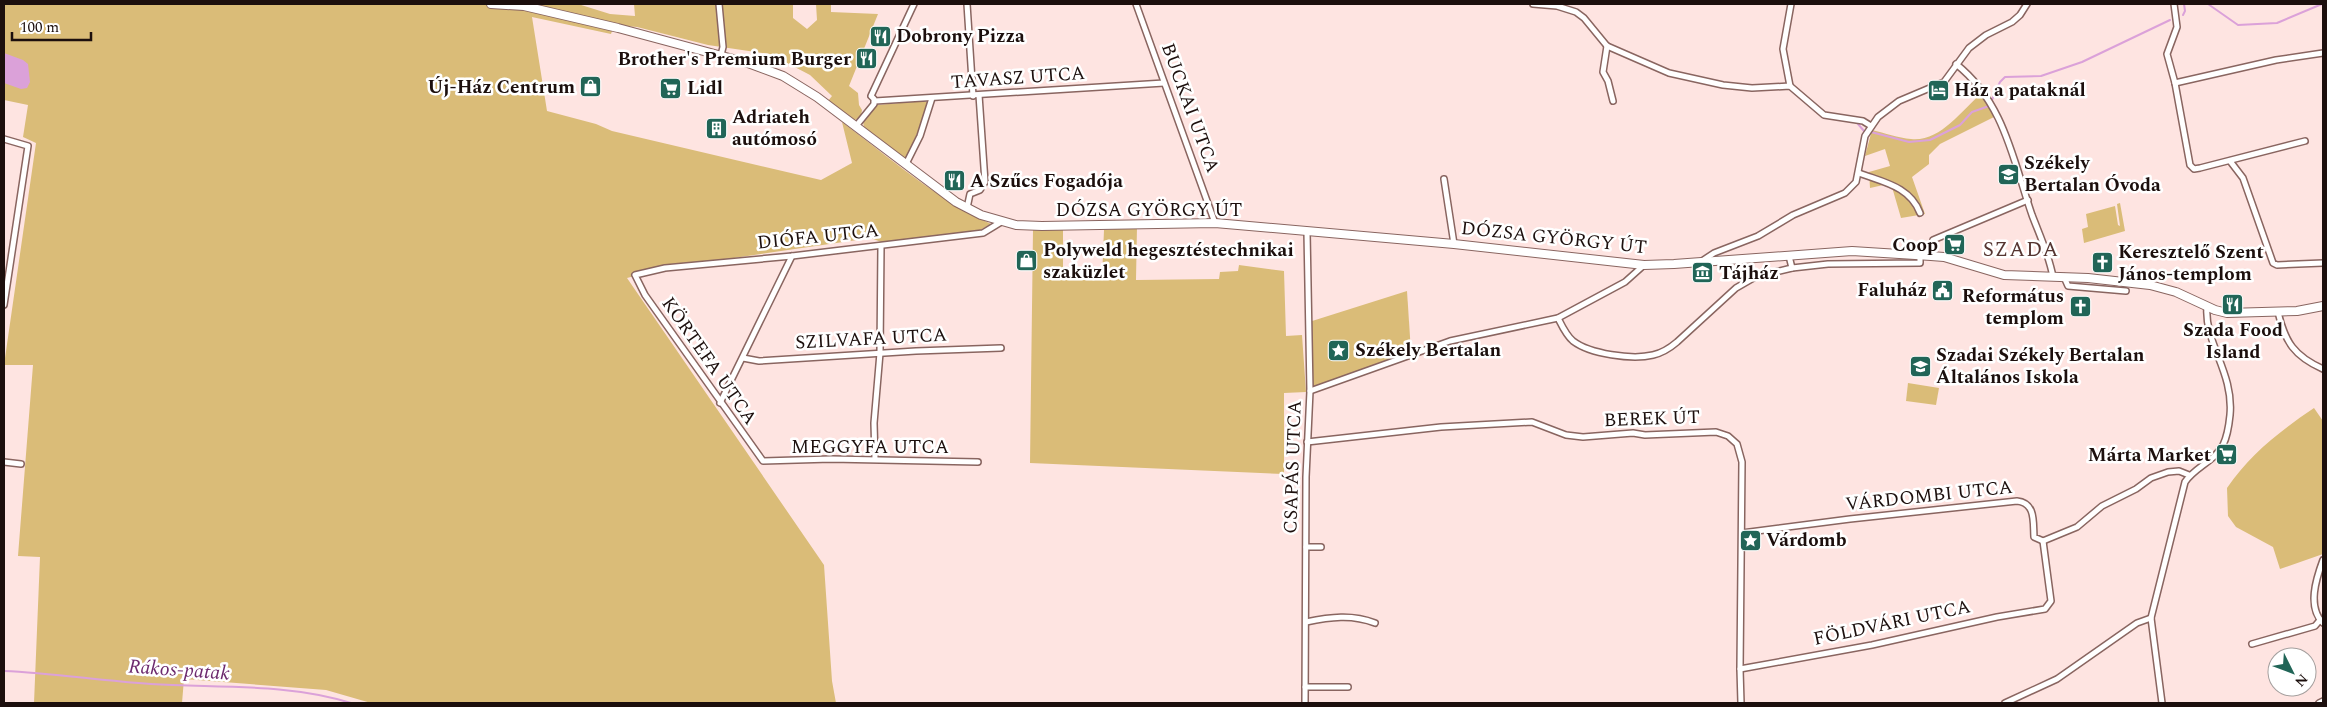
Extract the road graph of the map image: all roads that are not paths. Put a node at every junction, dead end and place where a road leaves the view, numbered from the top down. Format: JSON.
{"nodes":[{"id":1,"x":491,"y":4,"type":"edge"},
{"id":2,"x":719,"y":4,"type":"edge"},
{"id":3,"x":914,"y":4,"type":"edge"},
{"id":4,"x":967,"y":4,"type":"edge"},
{"id":5,"x":1136,"y":4,"type":"edge"},
{"id":6,"x":1533,"y":4,"type":"edge"},
{"id":7,"x":1791,"y":4,"type":"edge"},
{"id":8,"x":2027,"y":4,"type":"edge"},
{"id":9,"x":2174,"y":4,"type":"edge"},
{"id":10,"x":1607,"y":46,"type":"junction"},
{"id":11,"x":2323,"y":53,"type":"edge"},
{"id":12,"x":721,"y":55,"type":"junction"},
{"id":13,"x":1956,"y":64,"type":"junction"},
{"id":14,"x":2175,"y":83,"type":"junction"},
{"id":15,"x":1164,"y":84,"type":"junction"},
{"id":16,"x":1790,"y":86,"type":"junction"},
{"id":17,"x":980,"y":95,"type":"junction"},
{"id":18,"x":973,"y":96,"type":"junction"},
{"id":19,"x":932,"y":98,"type":"junction"},
{"id":20,"x":874,"y":101,"type":"junction"},
{"id":21,"x":1613,"y":101,"type":"dead end"},
{"id":22,"x":856,"y":126,"type":"junction"},
{"id":23,"x":1871,"y":126,"type":"junction"},
{"id":24,"x":4,"y":139,"type":"edge"},
{"id":25,"x":2305,"y":141,"type":"dead end"},
{"id":26,"x":2230,"y":161,"type":"junction"},
{"id":27,"x":906,"y":164,"type":"junction"},
{"id":28,"x":1859,"y":173,"type":"junction"},
{"id":29,"x":1444,"y":179,"type":"dead end"},
{"id":30,"x":2028,"y":200,"type":"junction"},
{"id":31,"x":967,"y":208,"type":"junction"},
{"id":32,"x":1920,"y":213,"type":"dead end"},
{"id":33,"x":1001,"y":222,"type":"junction"},
{"id":34,"x":1215,"y":223,"type":"junction"},
{"id":35,"x":1308,"y":232,"type":"junction"},
{"id":36,"x":1454,"y":244,"type":"junction"},
{"id":37,"x":881,"y":246,"type":"junction"},
{"id":38,"x":1920,"y":255,"type":"junction"},
{"id":39,"x":792,"y":256,"type":"junction"},
{"id":40,"x":1789,"y":256,"type":"junction"},
{"id":41,"x":1930,"y":256,"type":"junction"},
{"id":42,"x":1699,"y":262,"type":"junction"},
{"id":43,"x":2323,"y":263,"type":"edge"},
{"id":44,"x":1644,"y":264,"type":"junction"},
{"id":45,"x":1792,"y":268,"type":"junction"},
{"id":46,"x":635,"y":275,"type":"joint"},
{"id":47,"x":2064,"y":276,"type":"junction"},
{"id":48,"x":2053,"y":277,"type":"junction"},
{"id":49,"x":2126,"y":291,"type":"dead end"},
{"id":50,"x":4,"y":305,"type":"edge"},
{"id":51,"x":2323,"y":306,"type":"edge"},
{"id":52,"x":2207,"y":307,"type":"junction"},
{"id":53,"x":2278,"y":312,"type":"junction"},
{"id":54,"x":1558,"y":318,"type":"junction"},
{"id":55,"x":1001,"y":348,"type":"dead end"},
{"id":56,"x":880,"y":353,"type":"junction"},
{"id":57,"x":743,"y":358,"type":"junction"},
{"id":58,"x":2323,"y":369,"type":"edge"},
{"id":59,"x":1310,"y":391,"type":"junction"},
{"id":60,"x":720,"y":403,"type":"junction"},
{"id":61,"x":1308,"y":442,"type":"junction"},
{"id":62,"x":875,"y":459,"type":"junction"},
{"id":63,"x":763,"y":461,"type":"joint"},
{"id":64,"x":4,"y":462,"type":"edge"},
{"id":65,"x":978,"y":462,"type":"dead end"},
{"id":66,"x":21,"y":464,"type":"dead end"},
{"id":67,"x":2189,"y":476,"type":"junction"},
{"id":68,"x":1742,"y":533,"type":"junction"},
{"id":69,"x":2043,"y":541,"type":"junction"},
{"id":70,"x":1306,"y":547,"type":"junction"},
{"id":71,"x":1321,"y":547,"type":"dead end"},
{"id":72,"x":2323,"y":560,"type":"edge"},
{"id":73,"x":2151,"y":618,"type":"junction"},
{"id":74,"x":2322,"y":621,"type":"edge"},
{"id":75,"x":1306,"y":622,"type":"junction"},
{"id":76,"x":1375,"y":623,"type":"dead end"},
{"id":77,"x":2252,"y":644,"type":"dead end"},
{"id":78,"x":1740,"y":669,"type":"junction"},
{"id":79,"x":1305,"y":687,"type":"junction"},
{"id":80,"x":1348,"y":687,"type":"dead end"},
{"id":81,"x":2323,"y":701,"type":"edge"},
{"id":82,"x":1305,"y":703,"type":"edge"},
{"id":83,"x":1742,"y":703,"type":"edge"},
{"id":84,"x":2005,"y":703,"type":"edge"},
{"id":85,"x":2162,"y":703,"type":"edge"},
{"id":86,"x":2320,"y":703,"type":"edge"}],
"edges":[{"from":1,"to":12,"type":"main road","name":"DÓZSA GYÖRGY ÚT"},
{"from":2,"to":12,"type":"street"},
{"from":3,"to":20,"type":"street"},
{"from":4,"to":18,"type":"street"},
{"from":5,"to":15,"type":"street","name":"BUCKAI UTCA"},
{"from":6,"to":10,"type":"street"},
{"from":7,"to":16,"type":"street"},
{"from":8,"to":13,"type":"street"},
{"from":9,"to":14,"type":"street"},
{"from":10,"to":16,"type":"street"},
{"from":10,"to":21,"type":"street"},
{"from":11,"to":14,"type":"street"},
{"from":12,"to":22,"type":"main road","name":"DÓZSA GYÖRGY ÚT"},
{"from":13,"to":23,"type":"street"},
{"from":13,"to":30,"type":"street"},
{"from":14,"to":26,"type":"street"},
{"from":15,"to":17,"type":"street","name":"TAVASZ UTCA"},
{"from":15,"to":34,"type":"street","name":"BUCKAI UTCA"},
{"from":16,"to":23,"type":"street"},
{"from":17,"to":18,"type":"street","name":"TAVASZ UTCA"},
{"from":17,"to":31,"type":"street"},
{"from":18,"to":19,"type":"street","name":"TAVASZ UTCA"},
{"from":19,"to":20,"type":"street","name":"TAVASZ UTCA"},
{"from":19,"to":27,"type":"street"},
{"from":20,"to":22,"type":"street"},
{"from":22,"to":27,"type":"main road","name":"DÓZSA GYÖRGY ÚT"},
{"from":23,"to":28,"type":"street"},
{"from":24,"to":50,"type":"street"},
{"from":25,"to":26,"type":"street"},
{"from":26,"to":43,"type":"street"},
{"from":27,"to":31,"type":"main road","name":"DÓZSA GYÖRGY ÚT"},
{"from":28,"to":32,"type":"street"},
{"from":28,"to":42,"type":"street"},
{"from":29,"to":36,"type":"street"},
{"from":30,"to":41,"type":"street"},
{"from":30,"to":48,"type":"street"},
{"from":31,"to":33,"type":"main road","name":"DÓZSA GYÖRGY ÚT"},
{"from":33,"to":34,"type":"main road","name":"DÓZSA GYÖRGY ÚT"},
{"from":33,"to":37,"type":"street","name":"DIÓFA UTCA"},
{"from":34,"to":35,"type":"main road","name":"DÓZSA GYÖRGY ÚT"},
{"from":35,"to":36,"type":"main road","name":"DÓZSA GYÖRGY ÚT"},
{"from":35,"to":59,"type":"street","name":"CSAPÁS UTCA"},
{"from":36,"to":44,"type":"main road","name":"DÓZSA GYÖRGY ÚT"},
{"from":37,"to":39,"type":"street","name":"DIÓFA UTCA"},
{"from":37,"to":56,"type":"street"},
{"from":38,"to":40,"type":"main road","name":"DÓZSA GYÖRGY ÚT"},
{"from":38,"to":41,"type":"main road","name":"DÓZSA GYÖRGY ÚT"},
{"from":38,"to":45,"type":"street"},
{"from":39,"to":46,"type":"street","name":"DIÓFA UTCA"},
{"from":39,"to":57,"type":"street"},
{"from":40,"to":42,"type":"main road","name":"DÓZSA GYÖRGY ÚT"},
{"from":40,"to":45,"type":"street"},
{"from":41,"to":48,"type":"main road","name":"DÓZSA GYÖRGY ÚT"},
{"from":42,"to":44,"type":"main road","name":"DÓZSA GYÖRGY ÚT"},
{"from":44,"to":54,"type":"street"},
{"from":45,"to":54,"type":"street"},
{"from":46,"to":60,"type":"street","name":"KÖRTEFA UTCA"},
{"from":47,"to":48,"type":"main road","name":"DÓZSA GYÖRGY ÚT"},
{"from":47,"to":49,"type":"street"},
{"from":47,"to":52,"type":"main road","name":"DÓZSA GYÖRGY ÚT"},
{"from":51,"to":53,"type":"main road","name":"DÓZSA GYÖRGY ÚT"},
{"from":52,"to":53,"type":"main road","name":"DÓZSA GYÖRGY ÚT"},
{"from":52,"to":67,"type":"street"},
{"from":53,"to":58,"type":"street"},
{"from":54,"to":59,"type":"street"},
{"from":55,"to":56,"type":"street","name":"SZILVAFA UTCA"},
{"from":56,"to":57,"type":"street","name":"SZILVAFA UTCA"},
{"from":56,"to":62,"type":"street"},
{"from":57,"to":60,"type":"street"},
{"from":59,"to":61,"type":"street","name":"CSAPÁS UTCA"},
{"from":60,"to":63,"type":"street","name":"KÖRTEFA UTCA"},
{"from":61,"to":68,"type":"street","name":"BEREK ÚT"},
{"from":61,"to":70,"type":"street","name":"CSAPÁS UTCA"},
{"from":62,"to":63,"type":"street","name":"MEGGYFA UTCA"},
{"from":62,"to":65,"type":"street","name":"MEGGYFA UTCA"},
{"from":64,"to":66,"type":"street"},
{"from":67,"to":69,"type":"street"},
{"from":67,"to":73,"type":"street"},
{"from":68,"to":69,"type":"street","name":"VÁRDOMBI UTCA"},
{"from":68,"to":78,"type":"street","name":"BEREK ÚT"},
{"from":69,"to":78,"type":"street","name":"FÖLDVÁRI UTCA"},
{"from":70,"to":71,"type":"street"},
{"from":70,"to":75,"type":"street","name":"CSAPÁS UTCA"},
{"from":72,"to":74,"type":"street"},
{"from":73,"to":84,"type":"street"},
{"from":73,"to":85,"type":"street"},
{"from":74,"to":77,"type":"street"},
{"from":75,"to":76,"type":"street"},
{"from":75,"to":79,"type":"street","name":"CSAPÁS UTCA"},
{"from":78,"to":83,"type":"street","name":"BEREK ÚT"},
{"from":79,"to":80,"type":"street"},
{"from":79,"to":82,"type":"street","name":"CSAPÁS UTCA"},
{"from":81,"to":86,"type":"street"}]}
